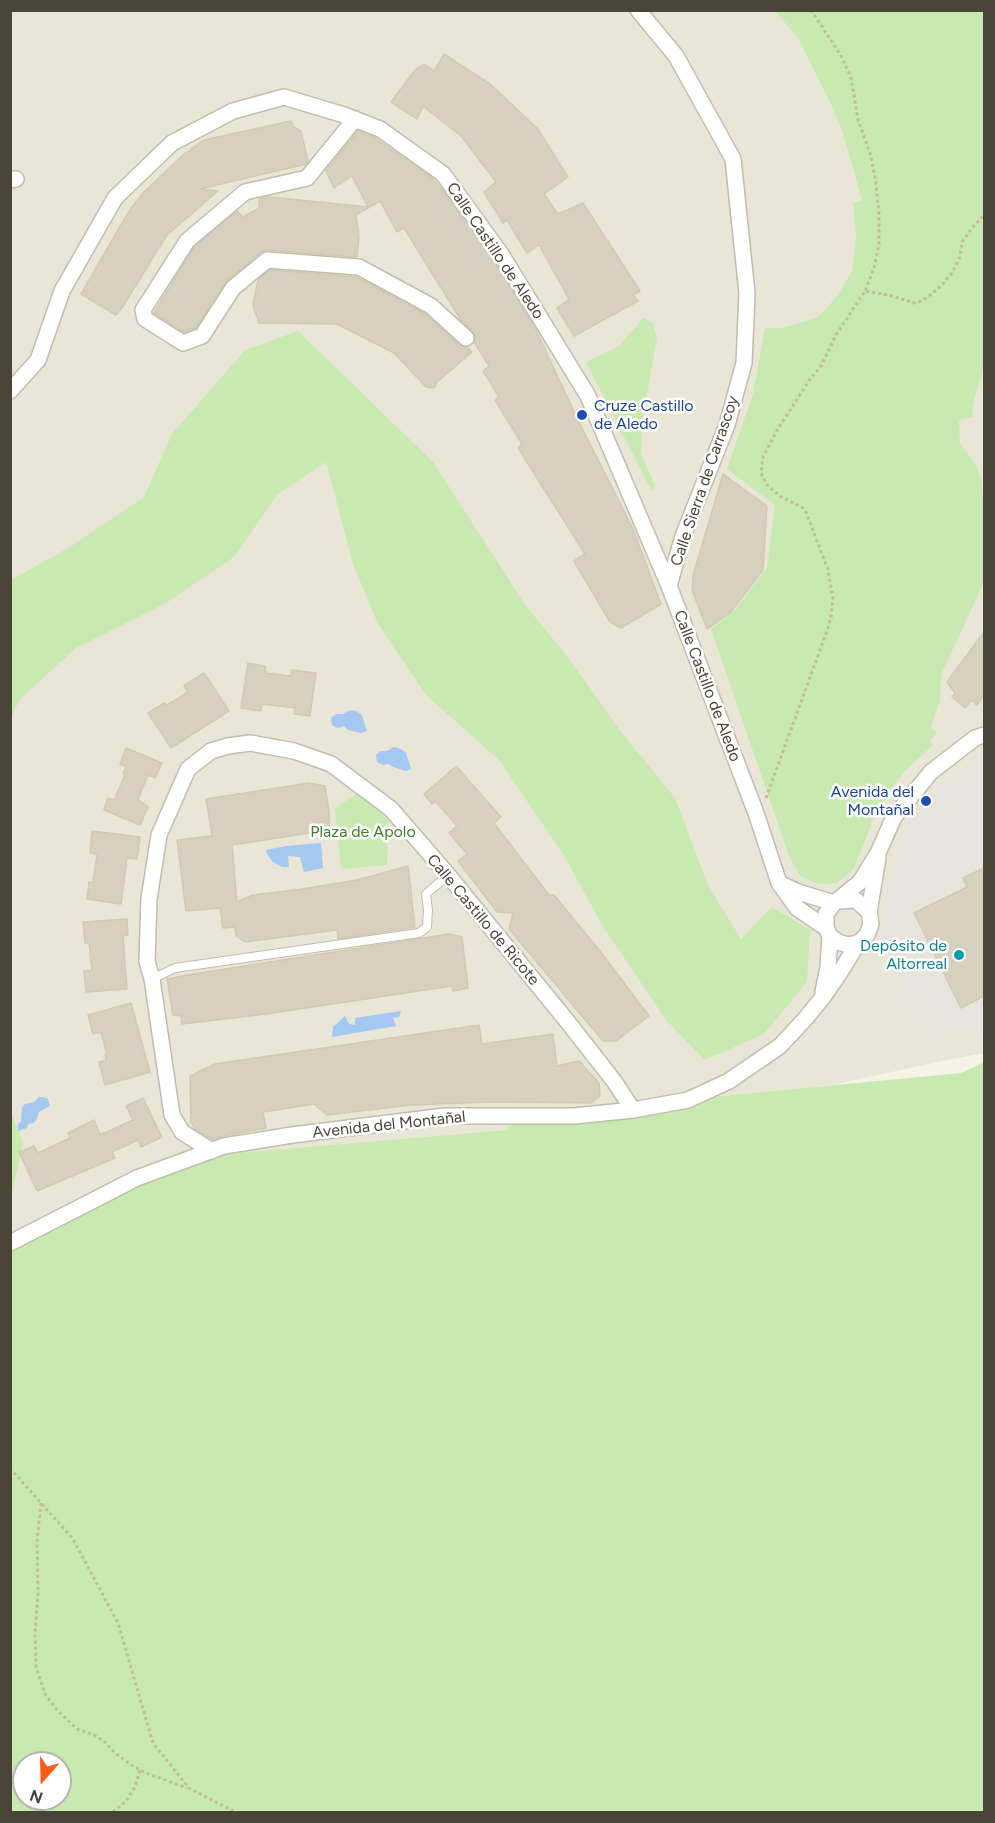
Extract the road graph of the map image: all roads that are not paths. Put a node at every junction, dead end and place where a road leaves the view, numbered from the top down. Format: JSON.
{"nodes":[{"id":1,"x":638,"y":10,"type":"edge"},
{"id":2,"x":355,"y":119,"type":"junction"},
{"id":3,"x":466,"y":338,"type":"dead end"},
{"id":4,"x":10,"y":391,"type":"edge"},
{"id":5,"x":669,"y":586,"type":"junction"},
{"id":6,"x":984,"y":735,"type":"edge"},
{"id":7,"x":878,"y":853,"type":"junction"},
{"id":8,"x":448,"y":875,"type":"junction"},
{"id":9,"x":779,"y":883,"type":"junction"},
{"id":10,"x":836,"y":902,"type":"junction"},
{"id":11,"x":869,"y":912,"type":"junction"},
{"id":12,"x":828,"y":932,"type":"junction"},
{"id":13,"x":858,"y":943,"type":"junction"},
{"id":14,"x":152,"y":979,"type":"junction"},
{"id":15,"x":822,"y":997,"type":"junction"},
{"id":16,"x":633,"y":1110,"type":"junction"},
{"id":17,"x":212,"y":1151,"type":"junction"},
{"id":18,"x":10,"y":1243,"type":"edge"}],
"edges":[{"from":1,"to":5,"type":"street","name":"Calle Sierra de Carrascoy"},
{"from":2,"to":3,"type":"street"},
{"from":2,"to":4,"type":"street","name":"Calle Castillo de Aledo"},
{"from":2,"to":5,"type":"street","name":"Calle Castillo de Aledo"},
{"from":5,"to":9,"type":"street","name":"Calle Castillo de Aledo"},
{"from":6,"to":7,"type":"street"},
{"from":7,"to":10,"type":"street"},
{"from":7,"to":11,"type":"street"},
{"from":8,"to":14,"type":"lane"},
{"from":8,"to":14,"type":"street","name":"Calle Castillo de Ricote"},
{"from":8,"to":16,"type":"street","name":"Calle Castillo de Ricote"},
{"from":9,"to":10,"type":"street"},
{"from":9,"to":12,"type":"street","name":"Calle Castillo de Aledo"},
{"from":10,"to":11,"type":"street"},
{"from":10,"to":12,"type":"street"},
{"from":11,"to":13,"type":"street"},
{"from":12,"to":13,"type":"street"},
{"from":12,"to":15,"type":"street","name":"Avenida del Montañal"},
{"from":13,"to":15,"type":"street","name":"Avenida del Montañal"},
{"from":14,"to":17,"type":"street","name":"Calle Castillo de Ricote"},
{"from":15,"to":16,"type":"street","name":"Avenida del Montañal"},
{"from":16,"to":17,"type":"street","name":"Avenida del Montañal"},
{"from":17,"to":18,"type":"street","name":"Avenida del Montañal"}]}
